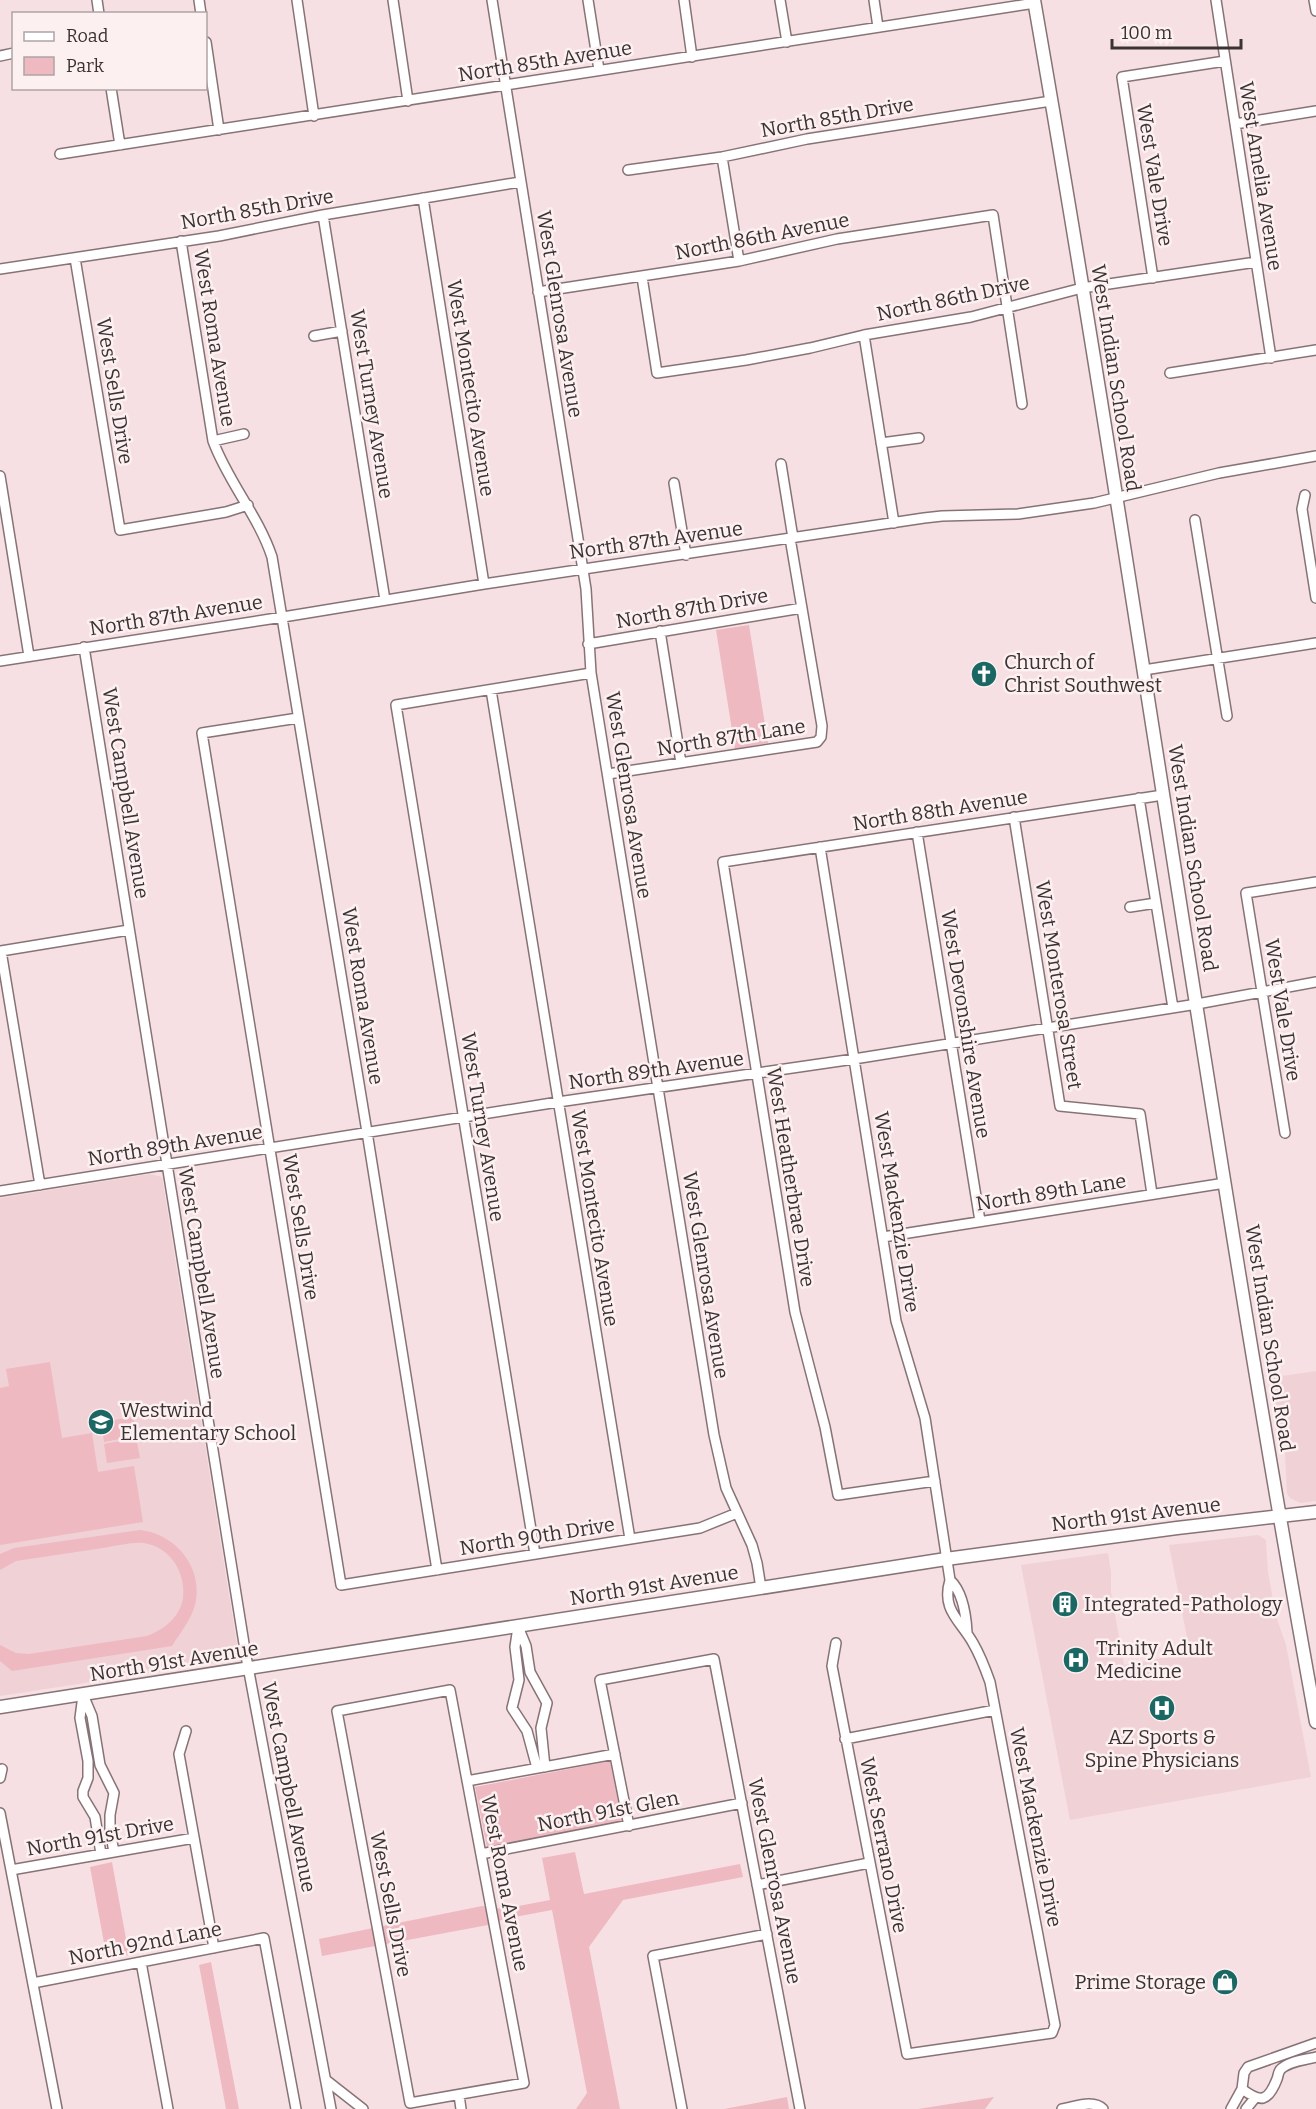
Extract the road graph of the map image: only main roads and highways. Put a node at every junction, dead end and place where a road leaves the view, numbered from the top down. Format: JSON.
{"nodes":[{"id":1,"x":1035,"y":1,"type":"edge"},
{"id":2,"x":1316,"y":1512,"type":"edge"},
{"id":3,"x":1280,"y":1516,"type":"junction"},
{"id":4,"x":0,"y":1707,"type":"edge"},
{"id":5,"x":1316,"y":1722,"type":"edge"}],
"edges":[{"from":1,"to":3,"type":"main road","name":"West Indian School Road"},
{"from":2,"to":3,"type":"main road","name":"North 91st Avenue"},
{"from":3,"to":4,"type":"main road","name":"North 91st Avenue"},
{"from":3,"to":5,"type":"main road","name":"West Indian School Road"}]}
